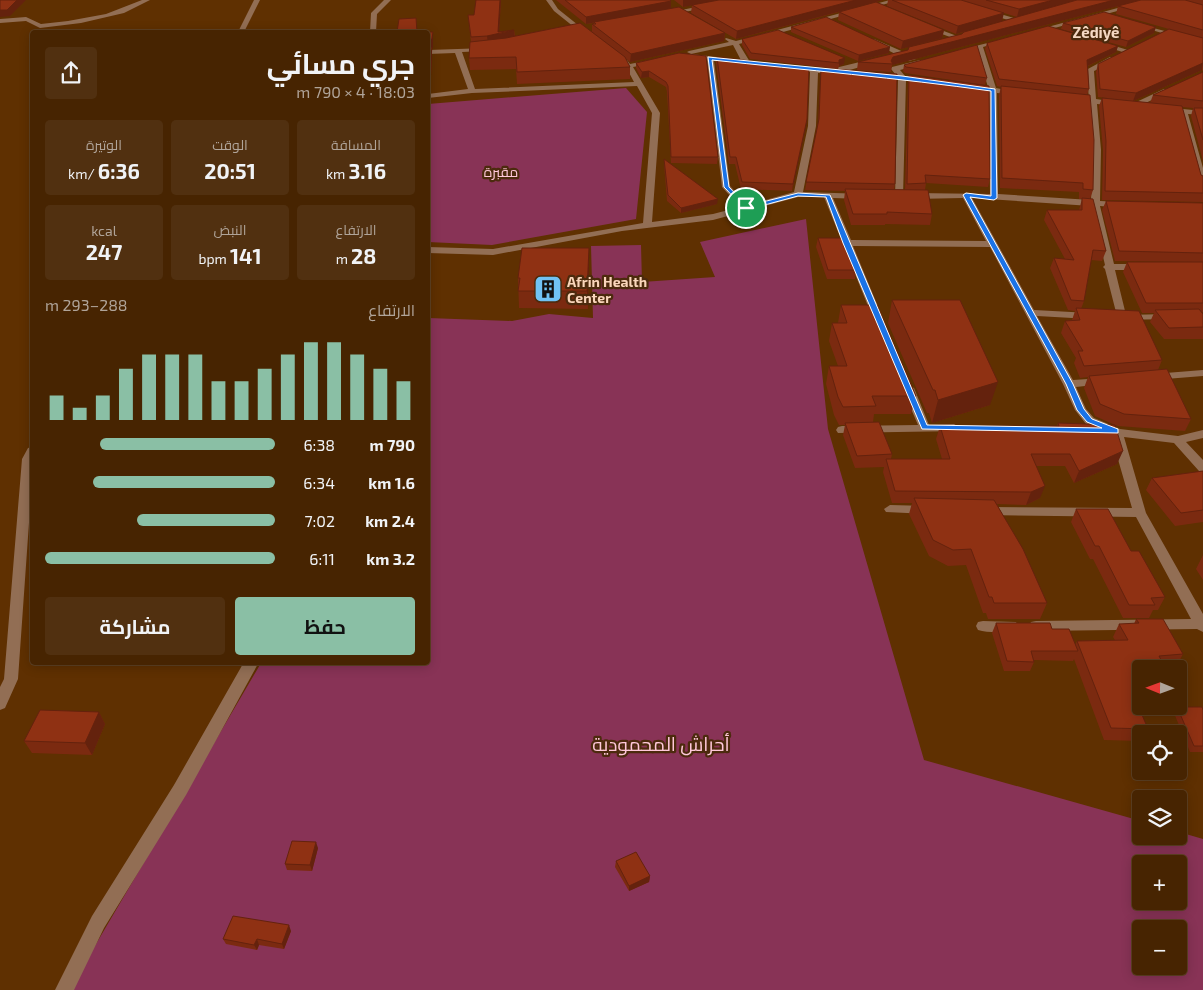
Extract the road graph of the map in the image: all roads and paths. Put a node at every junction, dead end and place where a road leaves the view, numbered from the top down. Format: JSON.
{"nodes":[{"id":1,"x":147,"y":0,"type":"edge"},
{"id":2,"x":257,"y":0,"type":"edge"},
{"id":3,"x":388,"y":0,"type":"edge"},
{"id":4,"x":742,"y":0,"type":"edge"},
{"id":5,"x":897,"y":0,"type":"edge"},
{"id":6,"x":1155,"y":0,"type":"edge"},
{"id":7,"x":552,"y":1,"type":"edge"},
{"id":8,"x":674,"y":5,"type":"dead end"},
{"id":9,"x":876,"y":6,"type":"junction"},
{"id":10,"x":1086,"y":9,"type":"edge"},
{"id":11,"x":981,"y":10,"type":"edge"},
{"id":12,"x":680,"y":11,"type":"junction"},
{"id":13,"x":888,"y":11,"type":"edge"},
{"id":14,"x":662,"y":14,"type":"edge"},
{"id":15,"x":1101,"y":14,"type":"junction"},
{"id":16,"x":688,"y":15,"type":"edge"},
{"id":17,"x":826,"y":18,"type":"junction"},
{"id":18,"x":1025,"y":18,"type":"edge"},
{"id":19,"x":1116,"y":18,"type":"edge"},
{"id":20,"x":1016,"y":20,"type":"junction"},
{"id":21,"x":0,"y":21,"type":"edge"},
{"id":22,"x":834,"y":22,"type":"edge"},
{"id":23,"x":1132,"y":23,"type":"edge"},
{"id":24,"x":920,"y":24,"type":"edge"},
{"id":25,"x":998,"y":26,"type":"edge"},
{"id":26,"x":589,"y":28,"type":"edge"},
{"id":27,"x":1047,"y":28,"type":"junction"},
{"id":28,"x":40,"y":29,"type":"edge"},
{"id":29,"x":580,"y":29,"type":"junction"},
{"id":30,"x":242,"y":30,"type":"edge"},
{"id":31,"x":373,"y":30,"type":"edge"},
{"id":32,"x":778,"y":31,"type":"junction"},
{"id":33,"x":571,"y":32,"type":"edge"},
{"id":34,"x":1166,"y":32,"type":"junction"},
{"id":35,"x":1030,"y":33,"type":"edge"},
{"id":36,"x":719,"y":34,"type":"edge"},
{"id":37,"x":972,"y":34,"type":"edge"},
{"id":38,"x":1065,"y":34,"type":"edge"},
{"id":39,"x":786,"y":35,"type":"edge"},
{"id":40,"x":867,"y":38,"type":"edge"},
{"id":41,"x":956,"y":38,"type":"junction"},
{"id":42,"x":1013,"y":38,"type":"edge"},
{"id":43,"x":594,"y":40,"type":"edge"},
{"id":44,"x":1151,"y":40,"type":"edge"},
{"id":45,"x":947,"y":41,"type":"edge"},
{"id":46,"x":1092,"y":42,"type":"edge"},
{"id":47,"x":1203,"y":42,"type":"edge"},
{"id":48,"x":735,"y":44,"type":"junction"},
{"id":49,"x":979,"y":46,"type":"junction"},
{"id":50,"x":496,"y":48,"type":"edge"},
{"id":51,"x":458,"y":50,"type":"junction"},
{"id":52,"x":909,"y":50,"type":"edge"},
{"id":53,"x":430,"y":52,"type":"edge"},
{"id":54,"x":899,"y":53,"type":"junction"},
{"id":55,"x":953,"y":53,"type":"edge"},
{"id":56,"x":891,"y":55,"type":"edge"},
{"id":57,"x":615,"y":56,"type":"edge"},
{"id":58,"x":710,"y":58,"type":"junction"},
{"id":59,"x":882,"y":58,"type":"edge"},
{"id":60,"x":658,"y":59,"type":"edge"},
{"id":61,"x":927,"y":60,"type":"edge"},
{"id":62,"x":746,"y":62,"type":"junction"},
{"id":63,"x":848,"y":62,"type":"dead end"},
{"id":64,"x":919,"y":62,"type":"junction"},
{"id":65,"x":756,"y":64,"type":"edge"},
{"id":66,"x":629,"y":66,"type":"junction"},
{"id":67,"x":785,"y":67,"type":"edge"},
{"id":68,"x":814,"y":70,"type":"junction"},
{"id":69,"x":857,"y":70,"type":"junction"},
{"id":70,"x":875,"y":75,"type":"edge"},
{"id":71,"x":902,"y":77,"type":"junction"},
{"id":72,"x":930,"y":81,"type":"edge"},
{"id":73,"x":640,"y":84,"type":"junction"},
{"id":74,"x":966,"y":86,"type":"edge"},
{"id":75,"x":1177,"y":86,"type":"edge"},
{"id":76,"x":994,"y":90,"type":"junction"},
{"id":77,"x":472,"y":91,"type":"junction"},
{"id":78,"x":1030,"y":94,"type":"edge"},
{"id":79,"x":430,"y":96,"type":"edge"},
{"id":80,"x":1066,"y":98,"type":"edge"},
{"id":81,"x":1094,"y":102,"type":"junction"},
{"id":82,"x":1134,"y":106,"type":"junction"},
{"id":83,"x":1184,"y":111,"type":"junction"},
{"id":84,"x":1203,"y":113,"type":"edge"},
{"id":85,"x":1203,"y":183,"type":"edge"},
{"id":86,"x":798,"y":194,"type":"junction"},
{"id":87,"x":966,"y":195,"type":"junction"},
{"id":88,"x":828,"y":196,"type":"junction"},
{"id":89,"x":872,"y":196,"type":"edge"},
{"id":90,"x":994,"y":198,"type":"junction"},
{"id":91,"x":1095,"y":205,"type":"junction"},
{"id":92,"x":1134,"y":206,"type":"edge"},
{"id":93,"x":746,"y":208,"type":"junction"},
{"id":94,"x":647,"y":225,"type":"junction"},
{"id":95,"x":846,"y":243,"type":"junction"},
{"id":96,"x":992,"y":244,"type":"junction"},
{"id":97,"x":430,"y":250,"type":"edge"},
{"id":98,"x":1108,"y":266,"type":"junction"},
{"id":99,"x":1156,"y":267,"type":"edge"},
{"id":100,"x":1030,"y":313,"type":"junction"},
{"id":101,"x":1112,"y":317,"type":"junction"},
{"id":102,"x":1176,"y":317,"type":"edge"},
{"id":103,"x":883,"y":331,"type":"edge"},
{"id":104,"x":1203,"y":373,"type":"edge"},
{"id":105,"x":902,"y":375,"type":"edge"},
{"id":106,"x":1146,"y":378,"type":"edge"},
{"id":107,"x":1117,"y":380,"type":"edge"},
{"id":108,"x":1069,"y":384,"type":"junction"},
{"id":109,"x":925,"y":428,"type":"junction"},
{"id":110,"x":970,"y":428,"type":"edge"},
{"id":111,"x":842,"y":430,"type":"dead end"},
{"id":112,"x":1079,"y":430,"type":"edge"},
{"id":113,"x":1116,"y":431,"type":"junction"},
{"id":114,"x":1203,"y":434,"type":"edge"},
{"id":115,"x":1178,"y":440,"type":"junction"},
{"id":116,"x":30,"y":456,"type":"edge"},
{"id":117,"x":1203,"y":468,"type":"edge"},
{"id":118,"x":890,"y":509,"type":"dead end"},
{"id":119,"x":938,"y":510,"type":"edge"},
{"id":120,"x":977,"y":510,"type":"edge"},
{"id":121,"x":1140,"y":513,"type":"junction"},
{"id":122,"x":1202,"y":625,"type":"edge"},
{"id":123,"x":983,"y":626,"type":"dead end"},
{"id":124,"x":250,"y":665,"type":"edge"},
{"id":125,"x":0,"y":704,"type":"edge"},
{"id":126,"x":64,"y":990,"type":"edge"}],
"edges":[{"from":1,"to":28,"type":"street"},
{"from":2,"to":30,"type":"street"},
{"from":3,"to":31,"type":"street"},
{"from":4,"to":12,"type":"street"},
{"from":5,"to":9,"type":"street"},
{"from":6,"to":15,"type":"street"},
{"from":7,"to":29,"type":"street"},
{"from":8,"to":12,"type":"street"},
{"from":9,"to":13,"type":"street"},
{"from":9,"to":17,"type":"street"},
{"from":10,"to":15,"type":"street"},
{"from":11,"to":20,"type":"street"},
{"from":12,"to":14,"type":"street"},
{"from":12,"to":16,"type":"street"},
{"from":15,"to":19,"type":"street"},
{"from":15,"to":27,"type":"street"},
{"from":17,"to":22,"type":"street"},
{"from":17,"to":32,"type":"street"},
{"from":18,"to":20,"type":"street"},
{"from":20,"to":25,"type":"street"},
{"from":20,"to":27,"type":"street"},
{"from":21,"to":28,"type":"street"},
{"from":23,"to":34,"type":"street"},
{"from":24,"to":41,"type":"street"},
{"from":26,"to":29,"type":"street"},
{"from":27,"to":35,"type":"street"},
{"from":27,"to":38,"type":"street"},
{"from":29,"to":33,"type":"street"},
{"from":29,"to":43,"type":"street"},
{"from":32,"to":39,"type":"street"},
{"from":32,"to":48,"type":"street"},
{"from":34,"to":44,"type":"street"},
{"from":34,"to":47,"type":"street"},
{"from":36,"to":48,"type":"street"},
{"from":37,"to":41,"type":"street"},
{"from":40,"to":54,"type":"street"},
{"from":41,"to":45,"type":"street"},
{"from":41,"to":49,"type":"street"},
{"from":42,"to":49,"type":"street"},
{"from":46,"to":81,"type":"street"},
{"from":48,"to":58,"type":"street"},
{"from":48,"to":62,"type":"street"},
{"from":49,"to":55,"type":"street"},
{"from":49,"to":76,"type":"street"},
{"from":50,"to":51,"type":"street"},
{"from":51,"to":53,"type":"street"},
{"from":51,"to":77,"type":"street"},
{"from":52,"to":54,"type":"street"},
{"from":54,"to":56,"type":"street"},
{"from":54,"to":64,"type":"street"},
{"from":57,"to":66,"type":"street"},
{"from":58,"to":62,"type":"street"},
{"from":58,"to":93,"type":"street"},
{"from":59,"to":69,"type":"street"},
{"from":60,"to":66,"type":"street"},
{"from":61,"to":64,"type":"street"},
{"from":62,"to":65,"type":"street"},
{"from":63,"to":69,"type":"street"},
{"from":64,"to":71,"type":"street"},
{"from":66,"to":73,"type":"street"},
{"from":67,"to":68,"type":"street"},
{"from":68,"to":69,"type":"street"},
{"from":68,"to":86,"type":"street"},
{"from":70,"to":71,"type":"street"},
{"from":71,"to":72,"type":"street"},
{"from":71,"to":87,"type":"street"},
{"from":73,"to":77,"type":"street"},
{"from":73,"to":94,"type":"street"},
{"from":74,"to":76,"type":"street"},
{"from":75,"to":82,"type":"street"},
{"from":76,"to":78,"type":"street"},
{"from":76,"to":90,"type":"street"},
{"from":77,"to":79,"type":"street"},
{"from":80,"to":81,"type":"street"},
{"from":81,"to":82,"type":"street"},
{"from":81,"to":91,"type":"street"},
{"from":82,"to":83,"type":"street"},
{"from":83,"to":84,"type":"street"},
{"from":83,"to":85,"type":"street"},
{"from":86,"to":88,"type":"street"},
{"from":86,"to":93,"type":"street"},
{"from":87,"to":90,"type":"street"},
{"from":87,"to":96,"type":"street"},
{"from":88,"to":89,"type":"street"},
{"from":88,"to":95,"type":"street"},
{"from":90,"to":91,"type":"street"},
{"from":91,"to":92,"type":"street"},
{"from":91,"to":98,"type":"street"},
{"from":93,"to":94,"type":"street"},
{"from":94,"to":97,"type":"street"},
{"from":95,"to":96,"type":"street"},
{"from":95,"to":103,"type":"street"},
{"from":96,"to":100,"type":"street"},
{"from":98,"to":99,"type":"street"},
{"from":98,"to":101,"type":"street"},
{"from":100,"to":101,"type":"street"},
{"from":100,"to":108,"type":"street"},
{"from":101,"to":102,"type":"street"},
{"from":104,"to":106,"type":"street"},
{"from":105,"to":109,"type":"street"},
{"from":107,"to":108,"type":"street"},
{"from":108,"to":113,"type":"street"},
{"from":109,"to":110,"type":"street"},
{"from":109,"to":111,"type":"street"},
{"from":112,"to":113,"type":"street"},
{"from":113,"to":115,"type":"street"},
{"from":113,"to":121,"type":"street"},
{"from":114,"to":115,"type":"street"},
{"from":115,"to":117,"type":"street"},
{"from":116,"to":125,"type":"street"},
{"from":118,"to":119,"type":"street"},
{"from":120,"to":121,"type":"street"},
{"from":121,"to":122,"type":"street"},
{"from":122,"to":123,"type":"street"},
{"from":124,"to":126,"type":"street"}]}
